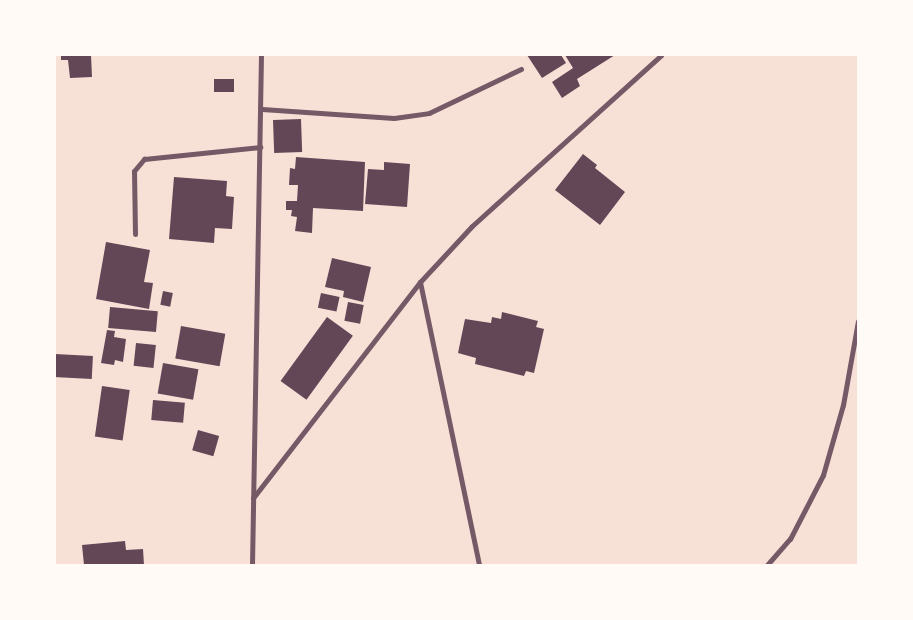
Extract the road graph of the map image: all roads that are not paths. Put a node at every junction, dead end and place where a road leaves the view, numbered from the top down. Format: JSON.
{"nodes":[{"id":1,"x":261,"y":55,"type":"edge"},
{"id":2,"x":661,"y":55,"type":"edge"},
{"id":3,"x":521,"y":69,"type":"dead end"},
{"id":4,"x":262,"y":109,"type":"junction"},
{"id":5,"x":260,"y":147,"type":"junction"},
{"id":6,"x":134,"y":234,"type":"dead end"},
{"id":7,"x":420,"y":282,"type":"junction"},
{"id":8,"x":858,"y":321,"type":"edge"},
{"id":9,"x":253,"y":498,"type":"junction"},
{"id":10,"x":252,"y":565,"type":"edge"},
{"id":11,"x":479,"y":565,"type":"edge"},
{"id":12,"x":767,"y":565,"type":"edge"}],
"edges":[{"from":1,"to":4,"type":"street"},
{"from":2,"to":7,"type":"street"},
{"from":3,"to":4,"type":"street"},
{"from":4,"to":5,"type":"street"},
{"from":5,"to":6,"type":"street"},
{"from":5,"to":9,"type":"street"},
{"from":7,"to":9,"type":"street"},
{"from":7,"to":11,"type":"street"},
{"from":8,"to":12,"type":"street"},
{"from":9,"to":10,"type":"street"}]}
